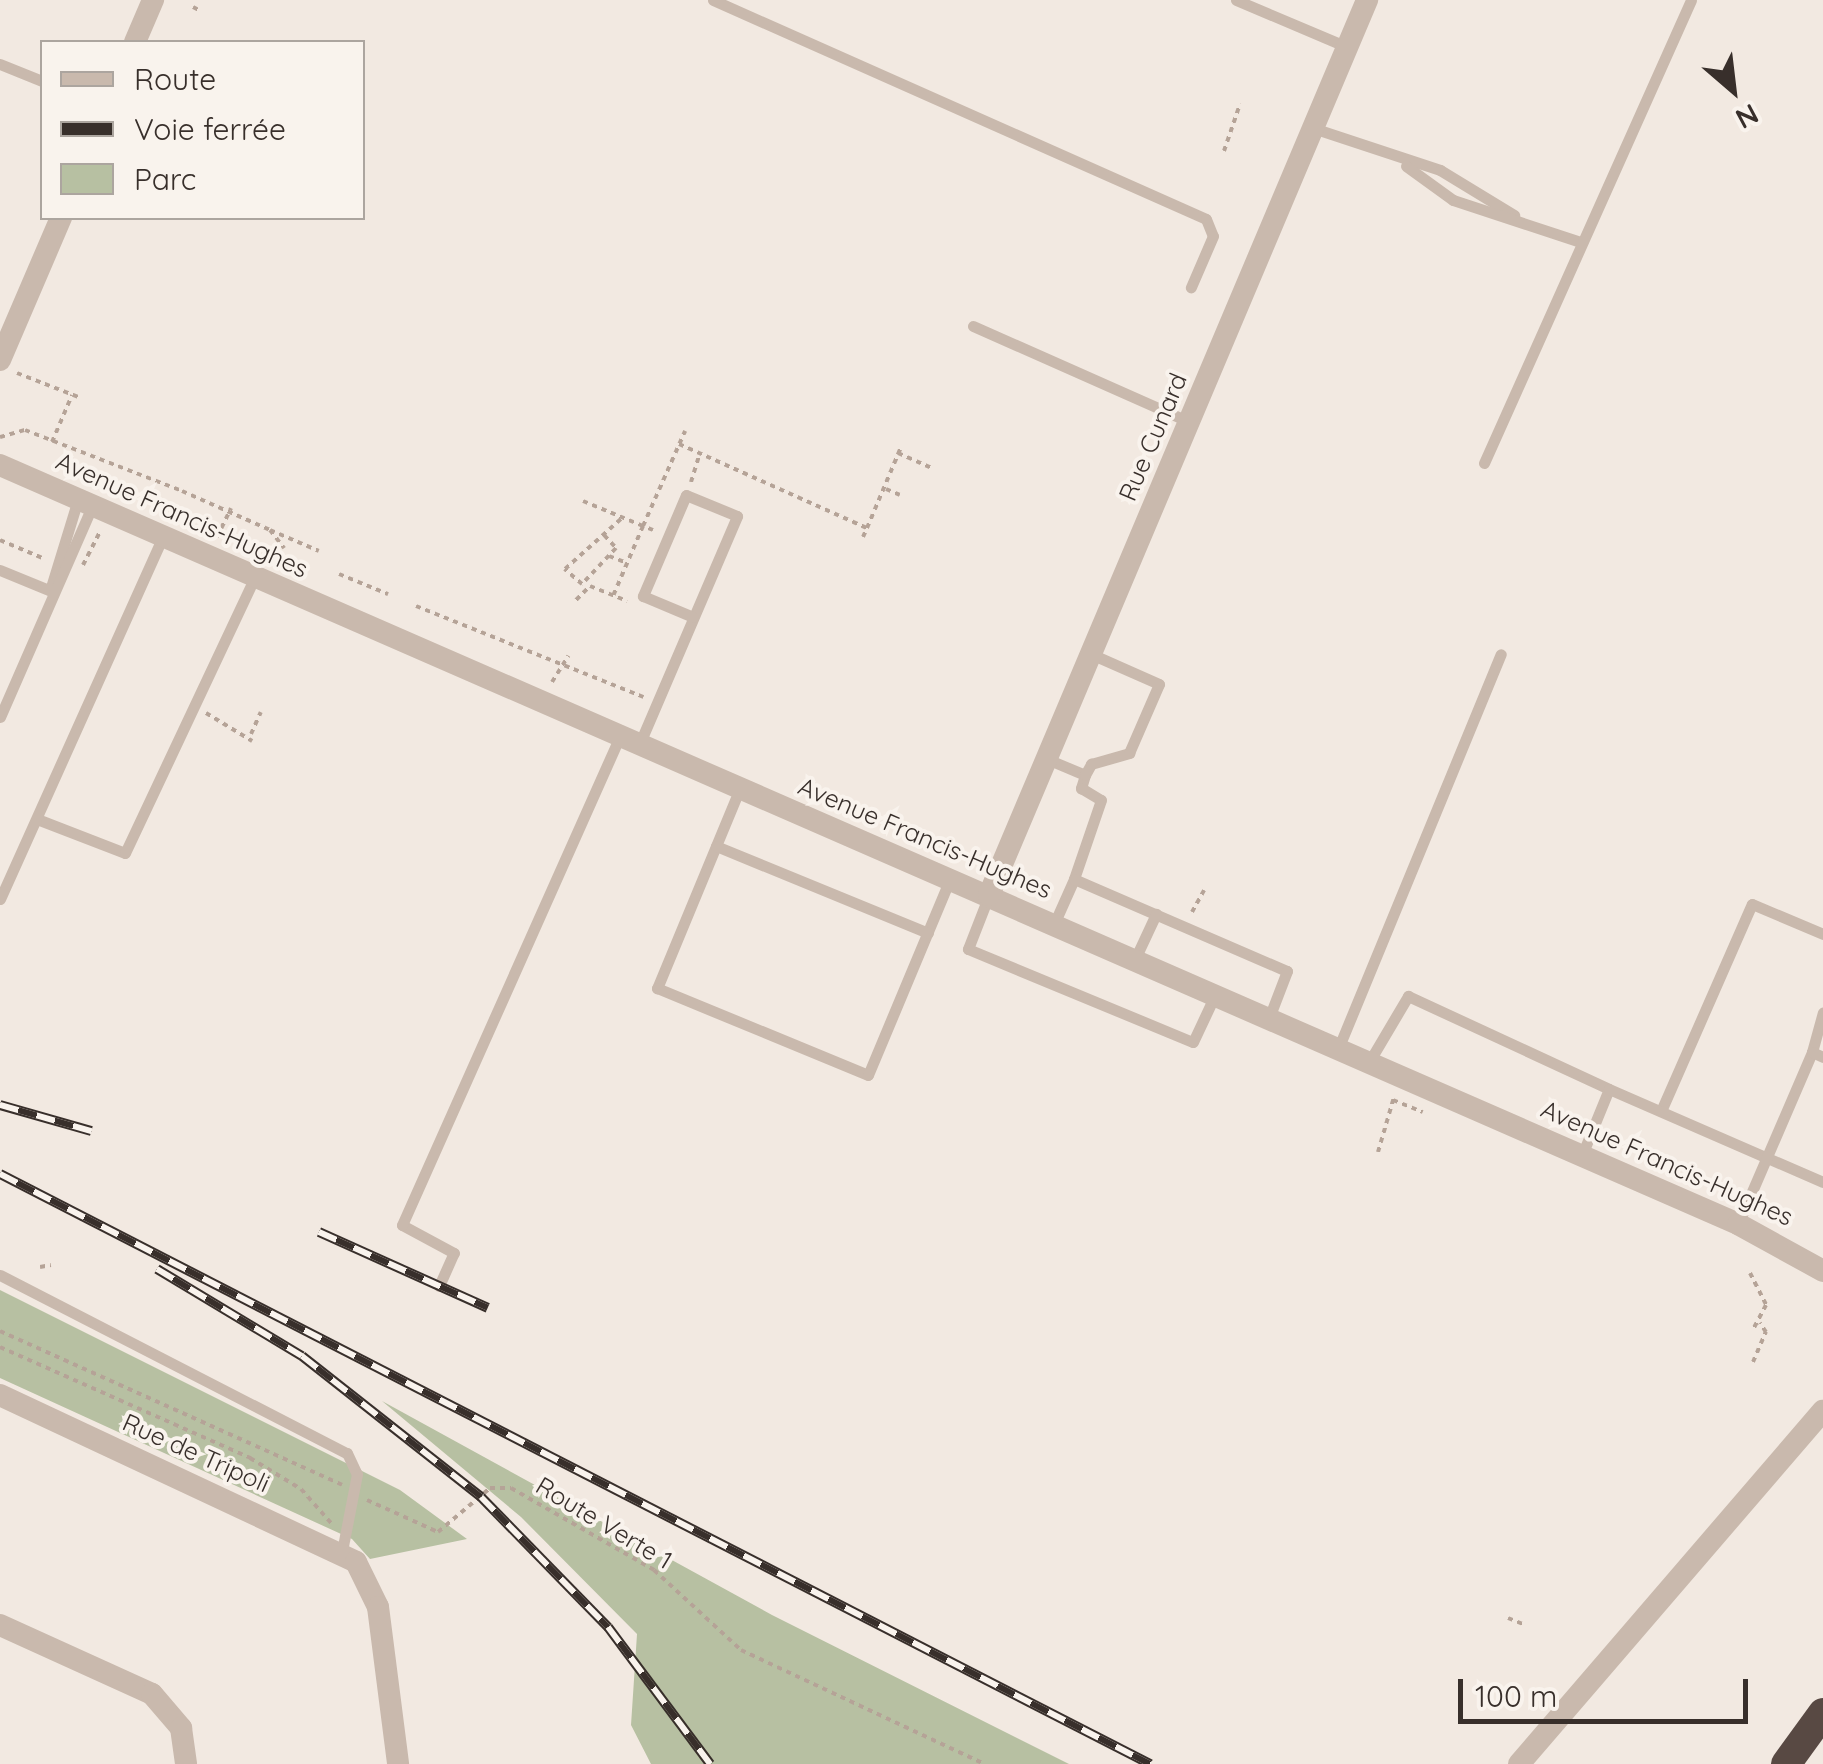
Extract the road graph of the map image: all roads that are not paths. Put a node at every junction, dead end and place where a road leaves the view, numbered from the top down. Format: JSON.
{"nodes":[{"id":1,"x":153,"y":0,"type":"edge"},
{"id":2,"x":713,"y":0,"type":"edge"},
{"id":3,"x":1236,"y":0,"type":"edge"},
{"id":4,"x":1367,"y":0,"type":"edge"},
{"id":5,"x":1690,"y":0,"type":"edge"},
{"id":6,"x":136,"y":40,"type":"edge"},
{"id":7,"x":1347,"y":47,"type":"junction"},
{"id":8,"x":0,"y":64,"type":"edge"},
{"id":9,"x":40,"y":80,"type":"edge"},
{"id":10,"x":1312,"y":128,"type":"junction"},
{"id":11,"x":1406,"y":166,"type":"junction"},
{"id":12,"x":1514,"y":215,"type":"junction"},
{"id":13,"x":59,"y":220,"type":"edge"},
{"id":14,"x":1581,"y":242,"type":"junction"},
{"id":15,"x":1191,"y":287,"type":"dead end"},
{"id":16,"x":973,"y":326,"type":"dead end"},
{"id":17,"x":8,"y":367,"type":"edge"},
{"id":18,"x":1190,"y":422,"type":"junction"},
{"id":19,"x":1484,"y":463,"type":"dead end"},
{"id":20,"x":0,"y":465,"type":"edge"},
{"id":21,"x":85,"y":502,"type":"junction"},
{"id":22,"x":164,"y":536,"type":"junction"},
{"id":23,"x":0,"y":570,"type":"edge"},
{"id":24,"x":255,"y":577,"type":"junction"},
{"id":25,"x":51,"y":592,"type":"junction"},
{"id":26,"x":694,"y":617,"type":"junction"},
{"id":27,"x":1091,"y":654,"type":"junction"},
{"id":28,"x":1501,"y":654,"type":"dead end"},
{"id":29,"x":0,"y":717,"type":"edge"},
{"id":30,"x":630,"y":740,"type":"junction"},
{"id":31,"x":1047,"y":759,"type":"junction"},
{"id":32,"x":1085,"y":775,"type":"junction"},
{"id":33,"x":740,"y":788,"type":"junction"},
{"id":34,"x":36,"y":819,"type":"junction"},
{"id":35,"x":716,"y":846,"type":"junction"},
{"id":36,"x":950,"y":879,"type":"junction"},
{"id":37,"x":1074,"y":879,"type":"junction"},
{"id":38,"x":989,"y":895,"type":"junction"},
{"id":39,"x":0,"y":899,"type":"edge"},
{"id":40,"x":1156,"y":914,"type":"junction"},
{"id":41,"x":1054,"y":924,"type":"junction"},
{"id":42,"x":928,"y":933,"type":"junction"},
{"id":43,"x":1823,"y":934,"type":"edge"},
{"id":44,"x":1135,"y":960,"type":"junction"},
{"id":45,"x":1215,"y":995,"type":"junction"},
{"id":46,"x":1823,"y":1012,"type":"edge"},
{"id":47,"x":1269,"y":1018,"type":"junction"},
{"id":48,"x":1338,"y":1049,"type":"junction"},
{"id":49,"x":1817,"y":1055,"type":"edge"},
{"id":50,"x":1370,"y":1062,"type":"junction"},
{"id":51,"x":1609,"y":1088,"type":"junction"},
{"id":52,"x":1661,"y":1111,"type":"junction"},
{"id":53,"x":1582,"y":1155,"type":"junction"},
{"id":54,"x":1767,"y":1157,"type":"junction"},
{"id":55,"x":1823,"y":1182,"type":"edge"},
{"id":56,"x":1738,"y":1224,"type":"junction"},
{"id":57,"x":1823,"y":1271,"type":"edge"},
{"id":58,"x":0,"y":1274,"type":"edge"},
{"id":59,"x":439,"y":1286,"type":"dead end"},
{"id":60,"x":0,"y":1395,"type":"edge"},
{"id":61,"x":1823,"y":1411,"type":"edge"},
{"id":62,"x":336,"y":1547,"type":"junction"},
{"id":63,"x":0,"y":1625,"type":"edge"},
{"id":64,"x":1822,"y":1715,"type":"edge"},
{"id":65,"x":186,"y":1764,"type":"edge"},
{"id":66,"x":398,"y":1764,"type":"edge"},
{"id":67,"x":1520,"y":1764,"type":"edge"},
{"id":68,"x":1786,"y":1764,"type":"edge"}],
"edges":[{"from":1,"to":6,"type":"street"},
{"from":2,"to":15,"type":"lane"},
{"from":3,"to":7,"type":"lane"},
{"from":4,"to":7,"type":"street","name":"Rue Cunard"},
{"from":5,"to":14,"type":"lane"},
{"from":7,"to":10,"type":"street","name":"Rue Cunard"},
{"from":8,"to":9,"type":"lane"},
{"from":10,"to":11,"type":"lane"},
{"from":10,"to":18,"type":"street","name":"Rue Cunard"},
{"from":11,"to":12,"type":"lane"},
{"from":11,"to":12,"type":"lane"},
{"from":12,"to":14,"type":"lane"},
{"from":13,"to":17,"type":"street"},
{"from":14,"to":19,"type":"lane"},
{"from":16,"to":18,"type":"lane"},
{"from":18,"to":27,"type":"street","name":"Rue Cunard"},
{"from":20,"to":21,"type":"street","name":"Avenue Francis-Hughes"},
{"from":21,"to":22,"type":"street","name":"Avenue Francis-Hughes"},
{"from":21,"to":25,"type":"lane"},
{"from":22,"to":24,"type":"street","name":"Avenue Francis-Hughes"},
{"from":22,"to":34,"type":"lane"},
{"from":23,"to":25,"type":"lane"},
{"from":24,"to":30,"type":"street","name":"Avenue Francis-Hughes"},
{"from":24,"to":34,"type":"lane"},
{"from":25,"to":29,"type":"lane"},
{"from":26,"to":26,"type":"lane"},
{"from":26,"to":30,"type":"lane"},
{"from":27,"to":31,"type":"street","name":"Rue Cunard"},
{"from":27,"to":32,"type":"lane"},
{"from":28,"to":48,"type":"lane"},
{"from":30,"to":33,"type":"street","name":"Avenue Francis-Hughes"},
{"from":30,"to":59,"type":"lane"},
{"from":31,"to":32,"type":"lane"},
{"from":31,"to":38,"type":"street","name":"Rue Cunard"},
{"from":32,"to":37,"type":"lane"},
{"from":33,"to":35,"type":"lane"},
{"from":33,"to":36,"type":"street","name":"Avenue Francis-Hughes"},
{"from":34,"to":39,"type":"lane"},
{"from":35,"to":42,"type":"lane"},
{"from":35,"to":42,"type":"lane"},
{"from":36,"to":38,"type":"street","name":"Avenue Francis-Hughes"},
{"from":36,"to":42,"type":"lane"},
{"from":37,"to":40,"type":"lane"},
{"from":37,"to":41,"type":"lane"},
{"from":38,"to":41,"type":"street","name":"Avenue Francis-Hughes"},
{"from":38,"to":45,"type":"lane"},
{"from":40,"to":44,"type":"lane"},
{"from":40,"to":47,"type":"lane"},
{"from":41,"to":44,"type":"street","name":"Avenue Francis-Hughes"},
{"from":43,"to":52,"type":"lane"},
{"from":44,"to":45,"type":"street","name":"Avenue Francis-Hughes"},
{"from":45,"to":47,"type":"street","name":"Avenue Francis-Hughes"},
{"from":46,"to":49,"type":"lane"},
{"from":47,"to":48,"type":"street","name":"Avenue Francis-Hughes"},
{"from":48,"to":50,"type":"street","name":"Avenue Francis-Hughes"},
{"from":49,"to":54,"type":"lane"},
{"from":50,"to":51,"type":"lane"},
{"from":50,"to":53,"type":"street","name":"Avenue Francis-Hughes"},
{"from":51,"to":52,"type":"lane"},
{"from":51,"to":53,"type":"lane"},
{"from":52,"to":54,"type":"lane"},
{"from":53,"to":56,"type":"street","name":"Avenue Francis-Hughes"},
{"from":54,"to":55,"type":"lane"},
{"from":54,"to":56,"type":"lane"},
{"from":56,"to":57,"type":"street","name":"Avenue Francis-Hughes"},
{"from":58,"to":62,"type":"lane"},
{"from":60,"to":62,"type":"street","name":"Rue de Tripoli"},
{"from":61,"to":67,"type":"street"},
{"from":62,"to":66,"type":"street","name":"Rue de Tripoli"},
{"from":63,"to":65,"type":"street"},
{"from":64,"to":68,"type":"highway"}]}
